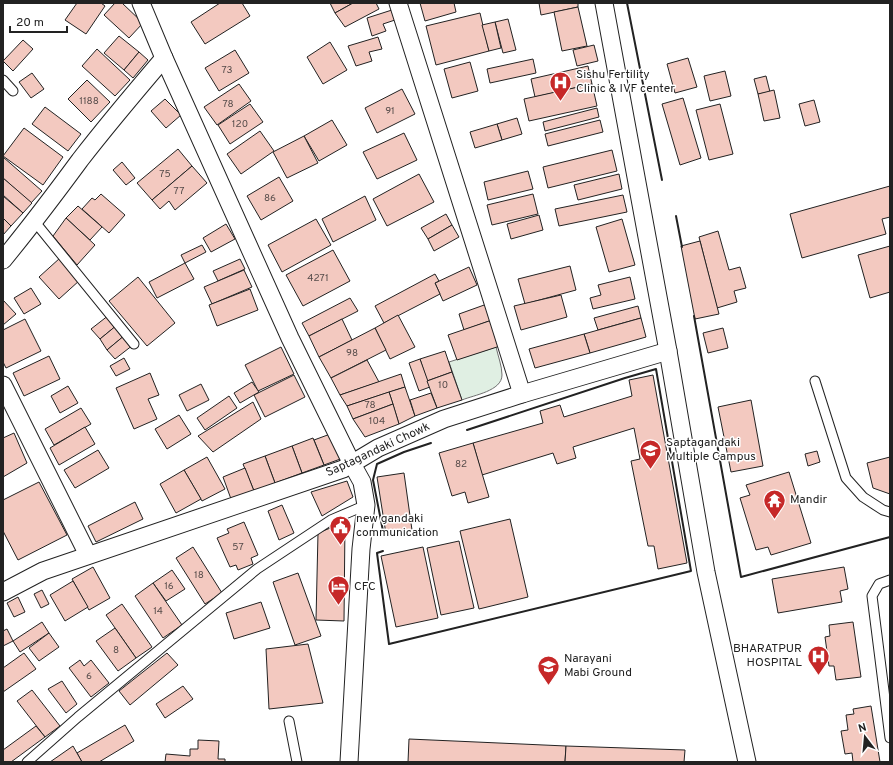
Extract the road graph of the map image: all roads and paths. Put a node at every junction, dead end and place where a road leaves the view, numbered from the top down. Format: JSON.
{"nodes":[{"id":1,"x":141,"y":3,"type":"edge"},
{"id":2,"x":398,"y":3,"type":"edge"},
{"id":3,"x":604,"y":3,"type":"edge"},
{"id":4,"x":164,"y":58,"type":"junction"},
{"id":5,"x":3,"y":80,"type":"edge"},
{"id":6,"x":13,"y":91,"type":"dead end"},
{"id":7,"x":35,"y":222,"type":"junction"},
{"id":8,"x":3,"y":260,"type":"edge"},
{"id":9,"x":134,"y":344,"type":"dead end"},
{"id":10,"x":668,"y":350,"type":"junction"},
{"id":11,"x":815,"y":381,"type":"dead end"},
{"id":12,"x":3,"y":385,"type":"edge"},
{"id":13,"x":522,"y":394,"type":"junction"},
{"id":14,"x":352,"y":464,"type":"junction"},
{"id":15,"x":366,"y":505,"type":"junction"},
{"id":16,"x":890,"y":512,"type":"edge"},
{"id":17,"x":88,"y":555,"type":"junction"},
{"id":18,"x":890,"y":580,"type":"edge"},
{"id":19,"x":3,"y":592,"type":"edge"},
{"id":20,"x":289,"y":721,"type":"dead end"},
{"id":21,"x":890,"y":738,"type":"edge"},
{"id":22,"x":27,"y":762,"type":"edge"},
{"id":23,"x":297,"y":762,"type":"edge"},
{"id":24,"x":349,"y":762,"type":"edge"},
{"id":25,"x":747,"y":762,"type":"edge"}],
"edges":[{"from":1,"to":4,"type":"street"},
{"from":2,"to":13,"type":"street"},
{"from":3,"to":10,"type":"street"},
{"from":4,"to":7,"type":"street"},
{"from":4,"to":14,"type":"street"},
{"from":5,"to":6,"type":"lane"},
{"from":7,"to":8,"type":"street"},
{"from":7,"to":9,"type":"lane"},
{"from":10,"to":13,"type":"street","name":"Saptagandaki Chowk"},
{"from":10,"to":25,"type":"street"},
{"from":11,"to":16,"type":"lane"},
{"from":12,"to":17,"type":"street"},
{"from":13,"to":14,"type":"street","name":"Saptagandaki Chowk"},
{"from":14,"to":15,"type":"street"},
{"from":14,"to":17,"type":"street","name":"Saptagandaki Chowk"},
{"from":15,"to":22,"type":"lane"},
{"from":15,"to":24,"type":"street"},
{"from":17,"to":19,"type":"street","name":"Saptagandaki Chowk"},
{"from":18,"to":21,"type":"lane"},
{"from":20,"to":23,"type":"lane"}]}
